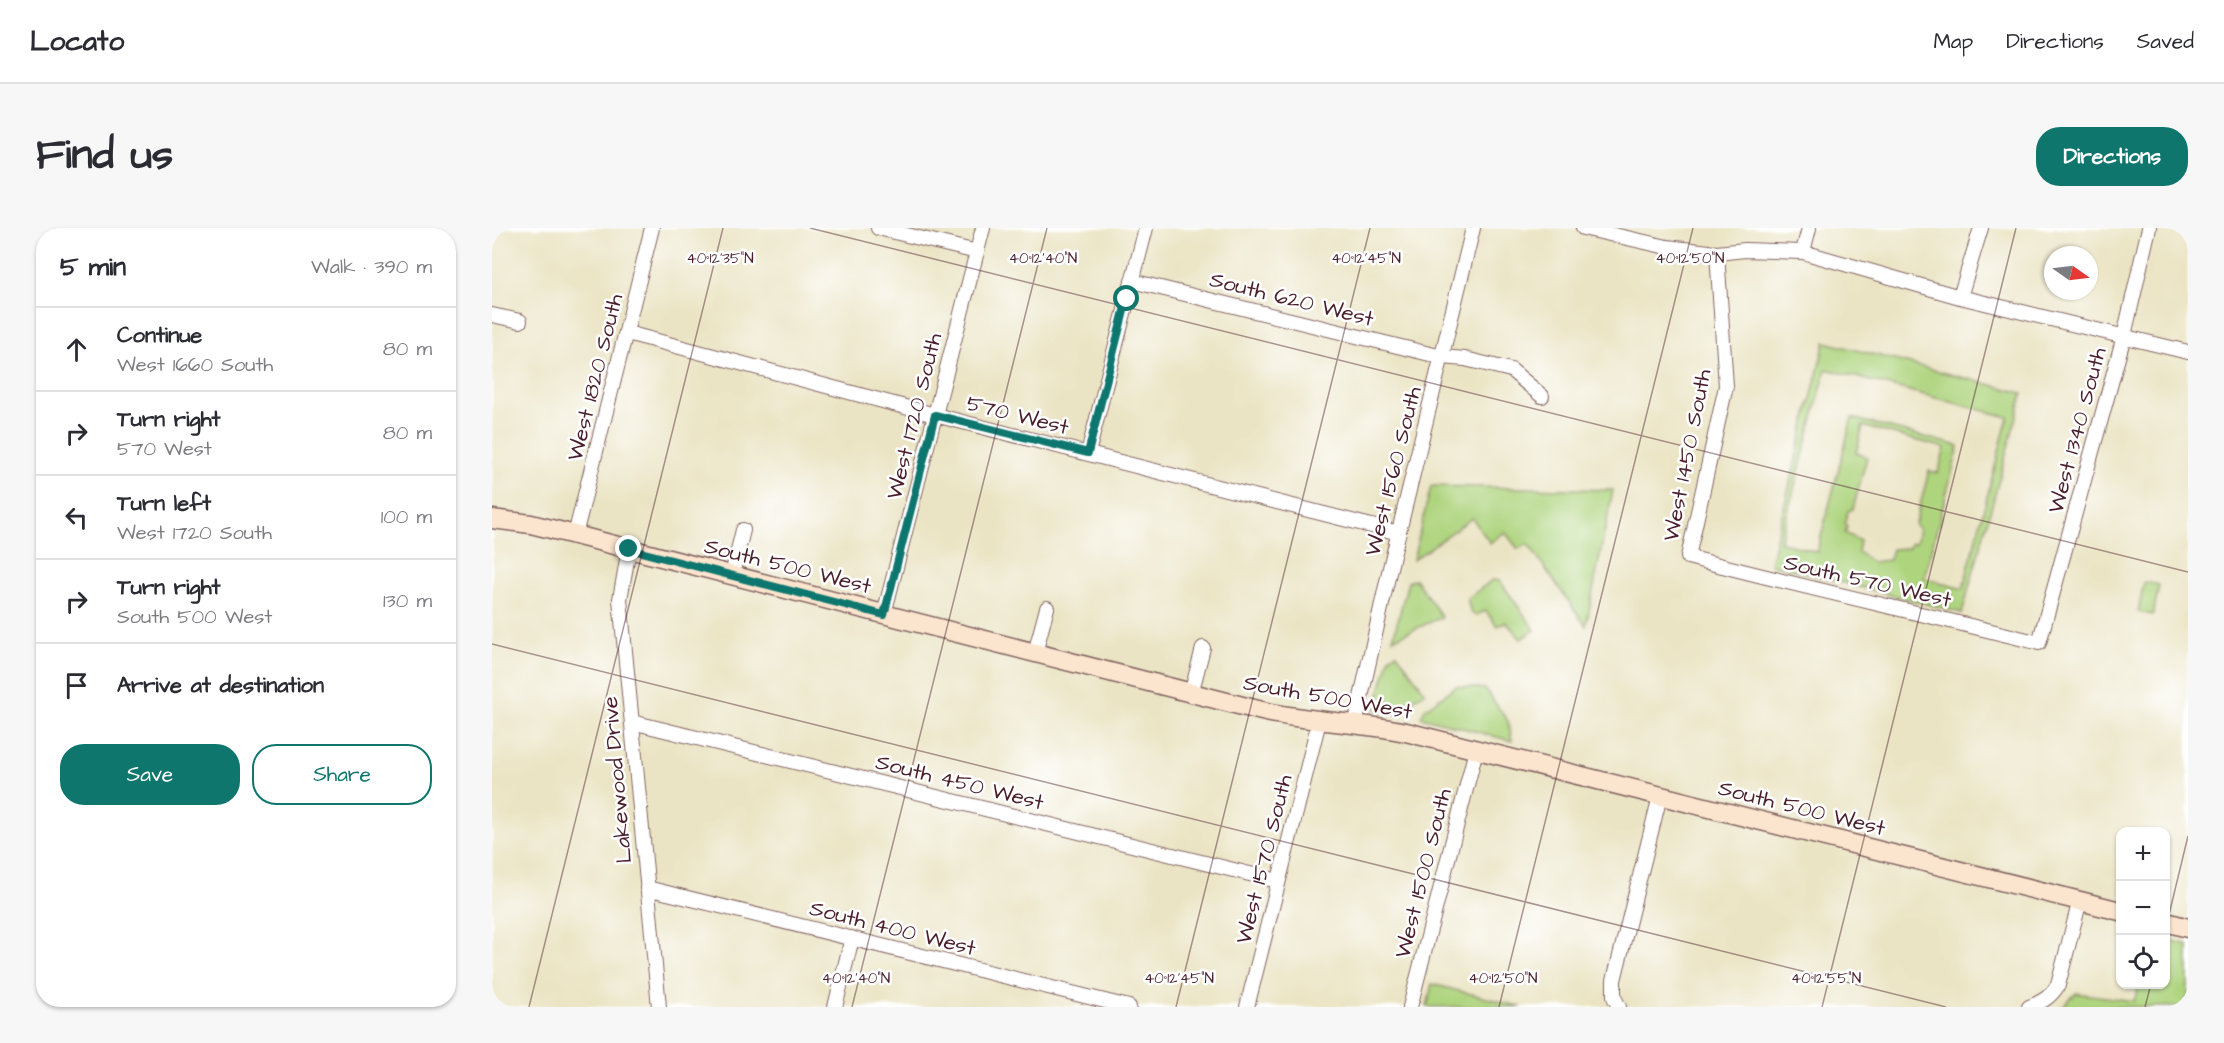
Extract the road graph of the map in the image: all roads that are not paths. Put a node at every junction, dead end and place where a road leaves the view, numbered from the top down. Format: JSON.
{"nodes":[{"id":1,"x":652,"y":228,"type":"edge"},
{"id":2,"x":878,"y":228,"type":"edge"},
{"id":3,"x":983,"y":228,"type":"edge"},
{"id":4,"x":1146,"y":228,"type":"edge"},
{"id":5,"x":1473,"y":228,"type":"edge"},
{"id":6,"x":1583,"y":228,"type":"edge"},
{"id":7,"x":1809,"y":228,"type":"edge"},
{"id":8,"x":1981,"y":228,"type":"edge"},
{"id":9,"x":2149,"y":228,"type":"edge"},
{"id":10,"x":1638,"y":234,"type":"edge"},
{"id":11,"x":977,"y":252,"type":"junction"},
{"id":12,"x":1803,"y":252,"type":"junction"},
{"id":13,"x":1717,"y":253,"type":"junction"},
{"id":14,"x":1132,"y":281,"type":"junction"},
{"id":15,"x":1960,"y":297,"type":"junction"},
{"id":16,"x":492,"y":315,"type":"edge"},
{"id":17,"x":520,"y":321,"type":"dead end"},
{"id":18,"x":627,"y":333,"type":"junction"},
{"id":19,"x":2124,"y":336,"type":"junction"},
{"id":20,"x":2188,"y":352,"type":"edge"},
{"id":21,"x":1442,"y":357,"type":"junction"},
{"id":22,"x":1542,"y":396,"type":"dead end"},
{"id":23,"x":935,"y":415,"type":"junction"},
{"id":24,"x":1088,"y":453,"type":"junction"},
{"id":25,"x":492,"y":519,"type":"edge"},
{"id":26,"x":742,"y":530,"type":"dead end"},
{"id":27,"x":1399,"y":533,"type":"junction"},
{"id":28,"x":575,"y":535,"type":"junction"},
{"id":29,"x":629,"y":549,"type":"junction"},
{"id":30,"x":1688,"y":557,"type":"joint"},
{"id":31,"x":732,"y":575,"type":"junction"},
{"id":32,"x":1047,"y":608,"type":"dead end"},
{"id":33,"x":884,"y":615,"type":"junction"},
{"id":34,"x":2039,"y":643,"type":"joint"},
{"id":35,"x":1203,"y":648,"type":"dead end"},
{"id":36,"x":1035,"y":653,"type":"junction"},
{"id":37,"x":1191,"y":694,"type":"junction"},
{"id":38,"x":1319,"y":721,"type":"junction"},
{"id":39,"x":632,"y":722,"type":"junction"},
{"id":40,"x":1354,"y":724,"type":"junction"},
{"id":41,"x":1476,"y":750,"type":"junction"},
{"id":42,"x":1660,"y":796,"type":"junction"},
{"id":43,"x":1278,"y":881,"type":"junction"},
{"id":44,"x":647,"y":888,"type":"junction"},
{"id":45,"x":2080,"y":900,"type":"junction"},
{"id":46,"x":2116,"y":910,"type":"edge"},
{"id":47,"x":2170,"y":923,"type":"edge"},
{"id":48,"x":2188,"y":927,"type":"edge"},
{"id":49,"x":852,"y":938,"type":"junction"},
{"id":50,"x":1618,"y":1006,"type":"edge"},
{"id":51,"x":659,"y":1007,"type":"edge"},
{"id":52,"x":836,"y":1007,"type":"edge"},
{"id":53,"x":1129,"y":1007,"type":"edge"},
{"id":54,"x":1247,"y":1007,"type":"edge"},
{"id":55,"x":1410,"y":1007,"type":"edge"},
{"id":56,"x":2029,"y":1007,"type":"edge"}],
"edges":[{"from":1,"to":18,"type":"street","name":"West 1820 South"},
{"from":2,"to":11,"type":"street"},
{"from":3,"to":11,"type":"street","name":"West 1720 South"},
{"from":4,"to":14,"type":"street"},
{"from":5,"to":21,"type":"street","name":"West 1560 South"},
{"from":6,"to":10,"type":"street"},
{"from":7,"to":12,"type":"street"},
{"from":8,"to":15,"type":"street"},
{"from":9,"to":19,"type":"street","name":"West 1340 South"},
{"from":10,"to":13,"type":"street"},
{"from":11,"to":23,"type":"street","name":"West 1720 South"},
{"from":12,"to":13,"type":"street"},
{"from":12,"to":15,"type":"street"},
{"from":13,"to":30,"type":"street","name":"West 1450 South"},
{"from":14,"to":21,"type":"street","name":"South 620 West"},
{"from":14,"to":24,"type":"street"},
{"from":15,"to":19,"type":"street"},
{"from":16,"to":17,"type":"street"},
{"from":18,"to":23,"type":"street","name":"570 West"},
{"from":18,"to":28,"type":"street","name":"West 1820 South"},
{"from":19,"to":20,"type":"street"},
{"from":19,"to":34,"type":"street","name":"West 1340 South"},
{"from":21,"to":22,"type":"street","name":"South 620 West"},
{"from":21,"to":27,"type":"street","name":"West 1560 South"},
{"from":23,"to":24,"type":"street","name":"570 West"},
{"from":23,"to":33,"type":"street","name":"West 1720 South"},
{"from":24,"to":27,"type":"street","name":"570 West"},
{"from":25,"to":28,"type":"main road","name":"South 500 West"},
{"from":26,"to":31,"type":"street"},
{"from":27,"to":40,"type":"street","name":"West 1560 South"},
{"from":28,"to":29,"type":"main road","name":"South 500 West"},
{"from":29,"to":31,"type":"main road","name":"South 500 West"},
{"from":29,"to":39,"type":"street","name":"Lakewood Drive"},
{"from":30,"to":34,"type":"street","name":"South 570 West"},
{"from":31,"to":33,"type":"main road","name":"South 500 West"},
{"from":32,"to":36,"type":"street"},
{"from":33,"to":36,"type":"main road","name":"South 500 West"},
{"from":35,"to":37,"type":"street"},
{"from":36,"to":37,"type":"main road","name":"South 500 West"},
{"from":37,"to":38,"type":"main road","name":"South 500 West"},
{"from":38,"to":40,"type":"main road","name":"South 500 West"},
{"from":38,"to":43,"type":"street","name":"West 1570 South"},
{"from":39,"to":43,"type":"street","name":"South 450 West"},
{"from":39,"to":44,"type":"street","name":"Lakewood Drive"},
{"from":40,"to":41,"type":"main road","name":"South 500 West"},
{"from":41,"to":42,"type":"main road","name":"South 500 West"},
{"from":41,"to":55,"type":"street","name":"West 1500 South"},
{"from":42,"to":45,"type":"main road","name":"South 500 West"},
{"from":42,"to":50,"type":"street"},
{"from":43,"to":54,"type":"street","name":"West 1570 South"},
{"from":44,"to":49,"type":"street","name":"South 400 West"},
{"from":44,"to":51,"type":"street","name":"Lakewood Drive"},
{"from":45,"to":46,"type":"main road","name":"South 500 West"},
{"from":45,"to":56,"type":"street"},
{"from":47,"to":48,"type":"main road"},
{"from":49,"to":52,"type":"street"},
{"from":49,"to":53,"type":"street","name":"South 400 West"}]}
